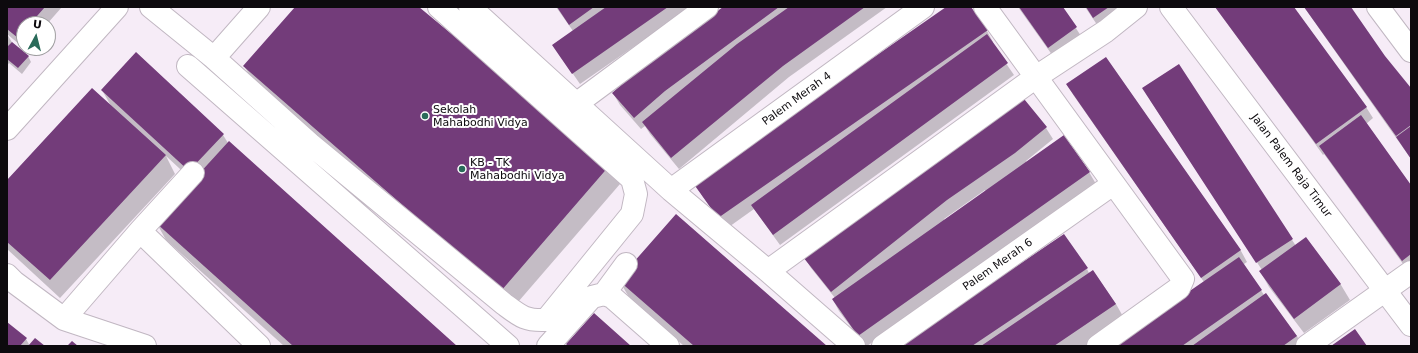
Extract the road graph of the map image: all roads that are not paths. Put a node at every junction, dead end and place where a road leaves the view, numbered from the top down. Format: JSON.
{"nodes":[{"id":1,"x":117,"y":7,"type":"edge"},
{"id":2,"x":151,"y":7,"type":"edge"},
{"id":3,"x":259,"y":7,"type":"edge"},
{"id":4,"x":439,"y":7,"type":"edge"},
{"id":5,"x":707,"y":7,"type":"edge"},
{"id":6,"x":923,"y":7,"type":"edge"},
{"id":7,"x":985,"y":7,"type":"edge"},
{"id":8,"x":1136,"y":7,"type":"edge"},
{"id":9,"x":1171,"y":7,"type":"edge"},
{"id":10,"x":1378,"y":7,"type":"edge"},
{"id":11,"x":483,"y":11,"type":"edge"},
{"id":12,"x":1411,"y":51,"type":"edge"},
{"id":13,"x":214,"y":58,"type":"junction"},
{"id":14,"x":188,"y":66,"type":"dead end"},
{"id":15,"x":1036,"y":77,"type":"junction"},
{"id":16,"x":576,"y":104,"type":"junction"},
{"id":17,"x":7,"y":129,"type":"edge"},
{"id":18,"x":193,"y":173,"type":"dead end"},
{"id":19,"x":1114,"y":184,"type":"junction"},
{"id":20,"x":672,"y":190,"type":"junction"},
{"id":21,"x":140,"y":231,"type":"junction"},
{"id":22,"x":626,"y":264,"type":"dead end"},
{"id":23,"x":768,"y":271,"type":"junction"},
{"id":24,"x":1411,"y":272,"type":"edge"},
{"id":25,"x":9,"y":282,"type":"edge"},
{"id":26,"x":1385,"y":290,"type":"junction"},
{"id":27,"x":604,"y":294,"type":"junction"},
{"id":28,"x":64,"y":319,"type":"junction"},
{"id":29,"x":1411,"y":325,"type":"edge"},
{"id":30,"x":145,"y":346,"type":"edge"},
{"id":31,"x":259,"y":346,"type":"edge"},
{"id":32,"x":508,"y":346,"type":"edge"},
{"id":33,"x":548,"y":346,"type":"edge"},
{"id":34,"x":668,"y":346,"type":"edge"},
{"id":35,"x":854,"y":346,"type":"edge"},
{"id":36,"x":883,"y":346,"type":"edge"},
{"id":37,"x":1098,"y":346,"type":"edge"},
{"id":38,"x":1307,"y":346,"type":"edge"}],
"edges":[{"from":1,"to":17,"type":"street"},
{"from":2,"to":13,"type":"street"},
{"from":3,"to":13,"type":"street"},
{"from":4,"to":13,"type":"street"},
{"from":5,"to":16,"type":"street"},
{"from":6,"to":20,"type":"street","name":"Palem Merah 4"},
{"from":7,"to":15,"type":"street"},
{"from":8,"to":15,"type":"street"},
{"from":9,"to":26,"type":"street","name":"Jalan Palem Raja Timur"},
{"from":10,"to":12,"type":"street"},
{"from":11,"to":16,"type":"street"},
{"from":14,"to":32,"type":"street"},
{"from":15,"to":19,"type":"street"},
{"from":15,"to":23,"type":"street"},
{"from":16,"to":20,"type":"street"},
{"from":18,"to":21,"type":"street"},
{"from":19,"to":36,"type":"street","name":"Palem Merah 6"},
{"from":19,"to":37,"type":"street"},
{"from":20,"to":23,"type":"street"},
{"from":21,"to":28,"type":"street"},
{"from":21,"to":31,"type":"street"},
{"from":22,"to":27,"type":"street"},
{"from":23,"to":35,"type":"street"},
{"from":24,"to":26,"type":"street"},
{"from":25,"to":28,"type":"street"},
{"from":26,"to":29,"type":"street","name":"Jalan Palem Raja Timur"},
{"from":26,"to":38,"type":"street"},
{"from":27,"to":33,"type":"street"},
{"from":27,"to":34,"type":"street"},
{"from":28,"to":30,"type":"street"}]}
